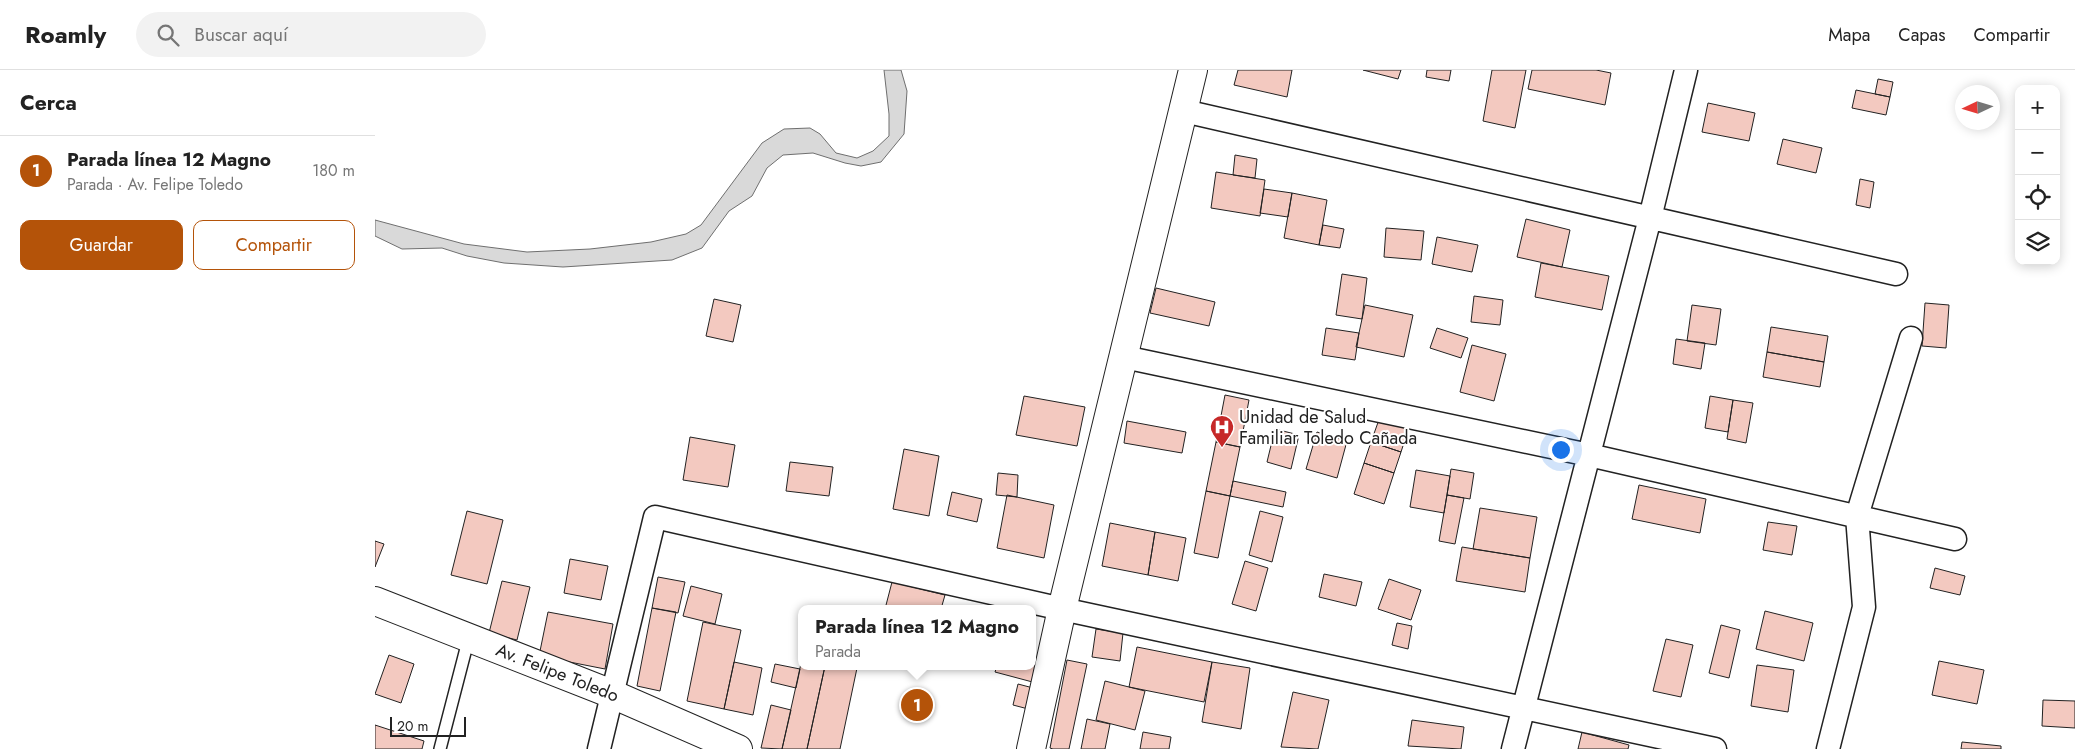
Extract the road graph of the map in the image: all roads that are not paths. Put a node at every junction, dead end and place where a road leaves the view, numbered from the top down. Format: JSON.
{"nodes":[{"id":1,"x":1193,"y":70,"type":"edge"},
{"id":2,"x":1686,"y":70,"type":"edge"},
{"id":3,"x":1184,"y":111,"type":"junction"},
{"id":4,"x":1650,"y":218,"type":"junction"},
{"id":5,"x":1896,"y":274,"type":"dead end"},
{"id":6,"x":1911,"y":338,"type":"dead end"},
{"id":7,"x":1124,"y":357,"type":"junction"},
{"id":8,"x":1589,"y":455,"type":"junction"},
{"id":9,"x":1857,"y":516,"type":"junction"},
{"id":10,"x":1955,"y":539,"type":"dead end"},
{"id":11,"x":375,"y":602,"type":"edge"},
{"id":12,"x":1062,"y":609,"type":"junction"},
{"id":13,"x":469,"y":637,"type":"junction"},
{"id":14,"x":612,"y":694,"type":"junction"},
{"id":15,"x":1523,"y":710,"type":"junction"},
{"id":16,"x":440,"y":749,"type":"edge"},
{"id":17,"x":599,"y":749,"type":"edge"},
{"id":18,"x":737,"y":749,"type":"edge"},
{"id":19,"x":1031,"y":749,"type":"edge"},
{"id":20,"x":1513,"y":749,"type":"edge"},
{"id":21,"x":1715,"y":749,"type":"edge"},
{"id":22,"x":1828,"y":749,"type":"edge"}],
"edges":[{"from":1,"to":3,"type":"street"},
{"from":2,"to":4,"type":"street"},
{"from":3,"to":4,"type":"street"},
{"from":3,"to":7,"type":"street"},
{"from":4,"to":5,"type":"street"},
{"from":4,"to":8,"type":"street"},
{"from":6,"to":9,"type":"street"},
{"from":7,"to":8,"type":"street"},
{"from":7,"to":12,"type":"street"},
{"from":8,"to":9,"type":"street"},
{"from":8,"to":15,"type":"street"},
{"from":9,"to":10,"type":"street"},
{"from":9,"to":22,"type":"street"},
{"from":11,"to":13,"type":"street","name":"Av. Felipe Toledo"},
{"from":12,"to":14,"type":"street"},
{"from":12,"to":15,"type":"street"},
{"from":12,"to":19,"type":"street"},
{"from":13,"to":14,"type":"street","name":"Av. Felipe Toledo"},
{"from":13,"to":16,"type":"lane"},
{"from":14,"to":17,"type":"street"},
{"from":14,"to":18,"type":"street","name":"Av. Felipe Toledo"},
{"from":15,"to":20,"type":"street"},
{"from":15,"to":21,"type":"street"}]}
